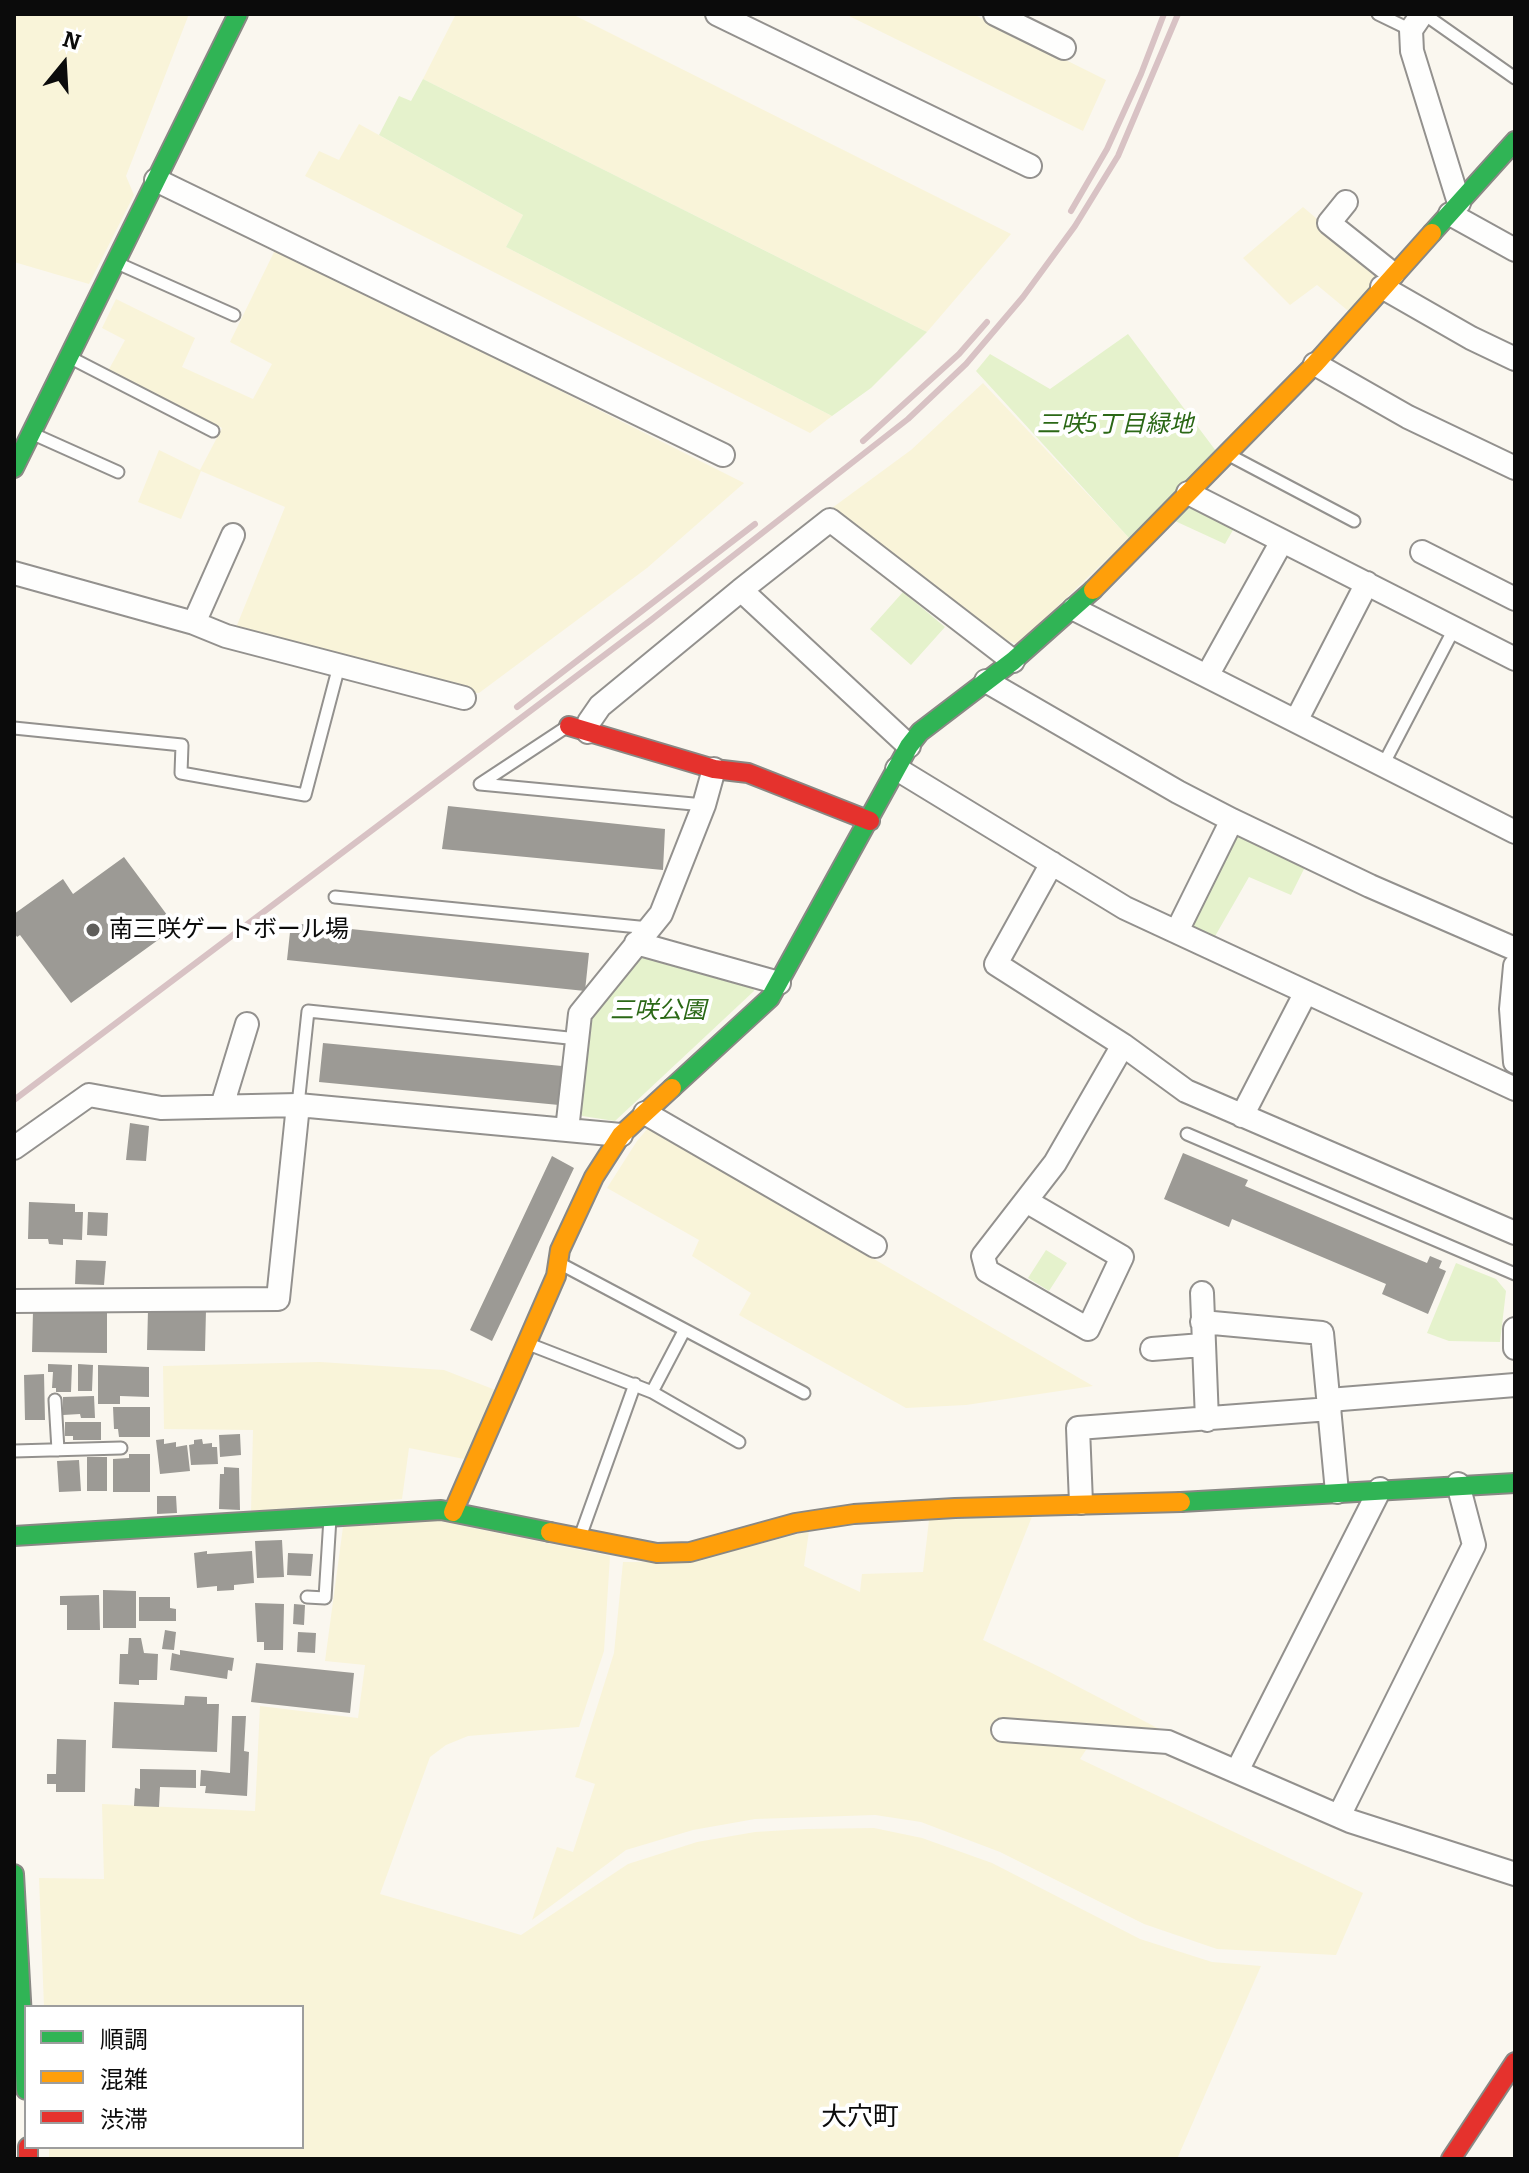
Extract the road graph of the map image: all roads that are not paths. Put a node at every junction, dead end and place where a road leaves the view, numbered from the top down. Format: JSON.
{"nodes":[{"id":1,"x":238,"y":14,"type":"edge"},
{"id":2,"x":717,"y":14,"type":"edge"},
{"id":3,"x":995,"y":14,"type":"edge"},
{"id":4,"x":1378,"y":14,"type":"edge"},
{"id":5,"x":1419,"y":19,"type":"edge"},
{"id":6,"x":1064,"y":48,"type":"dead end"},
{"id":7,"x":1515,"y":78,"type":"edge"},
{"id":8,"x":1515,"y":141,"type":"edge"},
{"id":9,"x":1030,"y":166,"type":"dead end"},
{"id":10,"x":156,"y":180,"type":"junction"},
{"id":11,"x":1346,"y":202,"type":"dead end"},
{"id":12,"x":1455,"y":209,"type":"junction"},
{"id":13,"x":1515,"y":250,"type":"edge"},
{"id":14,"x":115,"y":263,"type":"junction"},
{"id":15,"x":1388,"y":281,"type":"junction"},
{"id":16,"x":234,"y":315,"type":"dead end"},
{"id":17,"x":69,"y":356,"type":"junction"},
{"id":18,"x":1515,"y":359,"type":"edge"},
{"id":19,"x":1315,"y":364,"type":"junction"},
{"id":20,"x":213,"y":431,"type":"dead end"},
{"id":21,"x":31,"y":433,"type":"junction"},
{"id":22,"x":1228,"y":454,"type":"junction"},
{"id":23,"x":723,"y":455,"type":"dead end"},
{"id":24,"x":14,"y":468,"type":"edge"},
{"id":25,"x":1515,"y":468,"type":"edge"},
{"id":26,"x":118,"y":472,"type":"dead end"},
{"id":27,"x":1188,"y":493,"type":"junction"},
{"id":28,"x":1354,"y":521,"type":"dead end"},
{"id":29,"x":233,"y":535,"type":"dead end"},
{"id":30,"x":1282,"y":541,"type":"junction"},
{"id":31,"x":1422,"y":552,"type":"dead end"},
{"id":32,"x":14,"y":573,"type":"edge"},
{"id":33,"x":1367,"y":583,"type":"junction"},
{"id":34,"x":741,"y":590,"type":"junction"},
{"id":35,"x":1515,"y":599,"type":"edge"},
{"id":36,"x":1074,"y":609,"type":"junction"},
{"id":37,"x":194,"y":623,"type":"junction"},
{"id":38,"x":1454,"y":629,"type":"junction"},
{"id":39,"x":1515,"y":659,"type":"edge"},
{"id":40,"x":1013,"y":661,"type":"junction"},
{"id":41,"x":339,"y":666,"type":"junction"},
{"id":42,"x":1207,"y":676,"type":"junction"},
{"id":43,"x":986,"y":681,"type":"junction"},
{"id":44,"x":464,"y":698,"type":"dead end"},
{"id":45,"x":1296,"y":721,"type":"junction"},
{"id":46,"x":14,"y":728,"type":"edge"},
{"id":47,"x":579,"y":729,"type":"junction"},
{"id":48,"x":909,"y":746,"type":"junction"},
{"id":49,"x":1383,"y":765,"type":"junction"},
{"id":50,"x":714,"y":769,"type":"junction"},
{"id":51,"x":897,"y":769,"type":"junction"},
{"id":52,"x":704,"y":805,"type":"junction"},
{"id":53,"x":1232,"y":820,"type":"junction"},
{"id":54,"x":870,"y":821,"type":"junction"},
{"id":55,"x":1515,"y":832,"type":"edge"},
{"id":56,"x":1052,"y":863,"type":"junction"},
{"id":57,"x":335,"y":897,"type":"dead end"},
{"id":58,"x":1177,"y":931,"type":"junction"},
{"id":59,"x":643,"y":935,"type":"junction"},
{"id":60,"x":1515,"y":949,"type":"edge"},
{"id":61,"x":1515,"y":966,"type":"edge"},
{"id":62,"x":779,"y":983,"type":"junction"},
{"id":63,"x":1306,"y":992,"type":"junction"},
{"id":64,"x":247,"y":1024,"type":"dead end"},
{"id":65,"x":578,"y":1039,"type":"junction"},
{"id":66,"x":1123,"y":1045,"type":"junction"},
{"id":67,"x":1515,"y":1062,"type":"edge"},
{"id":68,"x":1515,"y":1089,"type":"edge"},
{"id":69,"x":298,"y":1105,"type":"junction"},
{"id":70,"x":222,"y":1106,"type":"junction"},
{"id":71,"x":645,"y":1113,"type":"junction"},
{"id":72,"x":1242,"y":1116,"type":"junction"},
{"id":73,"x":567,"y":1130,"type":"junction"},
{"id":74,"x":1187,"y":1134,"type":"dead end"},
{"id":75,"x":621,"y":1135,"type":"junction"},
{"id":76,"x":14,"y":1148,"type":"edge"},
{"id":77,"x":1026,"y":1201,"type":"junction"},
{"id":78,"x":1515,"y":1233,"type":"edge"},
{"id":79,"x":875,"y":1246,"type":"dead end"},
{"id":80,"x":558,"y":1262,"type":"junction"},
{"id":81,"x":1515,"y":1274,"type":"edge"},
{"id":82,"x":1202,"y":1293,"type":"dead end"},
{"id":83,"x":14,"y":1301,"type":"edge"},
{"id":84,"x":1515,"y":1329,"type":"edge"},
{"id":85,"x":684,"y":1331,"type":"junction"},
{"id":86,"x":1202,"y":1333,"type":"junction"},
{"id":87,"x":525,"y":1343,"type":"junction"},
{"id":88,"x":1515,"y":1348,"type":"edge"},
{"id":89,"x":1152,"y":1349,"type":"dead end"},
{"id":90,"x":635,"y":1384,"type":"junction"},
{"id":91,"x":1515,"y":1385,"type":"edge"},
{"id":92,"x":652,"y":1392,"type":"junction"},
{"id":93,"x":804,"y":1393,"type":"dead end"},
{"id":94,"x":55,"y":1400,"type":"dead end"},
{"id":95,"x":1330,"y":1405,"type":"junction"},
{"id":96,"x":1207,"y":1420,"type":"junction"},
{"id":97,"x":739,"y":1442,"type":"dead end"},
{"id":98,"x":121,"y":1448,"type":"dead end"},
{"id":99,"x":58,"y":1450,"type":"junction"},
{"id":100,"x":14,"y":1451,"type":"edge"},
{"id":101,"x":1515,"y":1483,"type":"edge"},
{"id":102,"x":1458,"y":1484,"type":"junction"},
{"id":103,"x":1380,"y":1489,"type":"junction"},
{"id":104,"x":1337,"y":1492,"type":"junction"},
{"id":105,"x":1081,"y":1503,"type":"junction"},
{"id":106,"x":453,"y":1512,"type":"junction"},
{"id":107,"x":330,"y":1518,"type":"junction"},
{"id":108,"x":14,"y":1536,"type":"edge"},
{"id":109,"x":579,"y":1537,"type":"junction"},
{"id":110,"x":307,"y":1597,"type":"dead end"},
{"id":111,"x":1003,"y":1730,"type":"dead end"},
{"id":112,"x":1237,"y":1771,"type":"junction"},
{"id":113,"x":1339,"y":1816,"type":"junction"},
{"id":114,"x":14,"y":1874,"type":"edge"},
{"id":115,"x":1515,"y":1874,"type":"edge"},
{"id":116,"x":24,"y":2054,"type":"edge"},
{"id":117,"x":1515,"y":2062,"type":"edge"},
{"id":118,"x":1451,"y":2159,"type":"edge"}],
"edges":[{"from":1,"to":10,"type":"street"},
{"from":2,"to":9,"type":"street"},
{"from":3,"to":6,"type":"street"},
{"from":4,"to":5,"type":"lane"},
{"from":5,"to":7,"type":"lane"},
{"from":5,"to":12,"type":"street"},
{"from":8,"to":12,"type":"street"},
{"from":10,"to":14,"type":"street"},
{"from":10,"to":23,"type":"street"},
{"from":11,"to":15,"type":"street"},
{"from":12,"to":13,"type":"street"},
{"from":12,"to":15,"type":"street"},
{"from":14,"to":16,"type":"lane"},
{"from":14,"to":17,"type":"street"},
{"from":15,"to":18,"type":"street"},
{"from":15,"to":19,"type":"street"},
{"from":17,"to":20,"type":"lane"},
{"from":17,"to":21,"type":"street"},
{"from":19,"to":22,"type":"street"},
{"from":19,"to":25,"type":"street"},
{"from":21,"to":24,"type":"street"},
{"from":21,"to":26,"type":"lane"},
{"from":22,"to":27,"type":"street"},
{"from":22,"to":28,"type":"lane"},
{"from":27,"to":30,"type":"street"},
{"from":27,"to":36,"type":"street"},
{"from":29,"to":37,"type":"street"},
{"from":30,"to":33,"type":"street"},
{"from":30,"to":42,"type":"street"},
{"from":31,"to":35,"type":"street"},
{"from":32,"to":37,"type":"street"},
{"from":33,"to":38,"type":"street"},
{"from":33,"to":45,"type":"street"},
{"from":34,"to":40,"type":"street"},
{"from":34,"to":47,"type":"street"},
{"from":34,"to":48,"type":"street"},
{"from":36,"to":40,"type":"street"},
{"from":36,"to":42,"type":"street"},
{"from":37,"to":41,"type":"street"},
{"from":38,"to":39,"type":"street"},
{"from":38,"to":49,"type":"lane"},
{"from":40,"to":43,"type":"street"},
{"from":41,"to":44,"type":"street"},
{"from":41,"to":46,"type":"lane"},
{"from":42,"to":45,"type":"street"},
{"from":43,"to":48,"type":"street"},
{"from":43,"to":53,"type":"street"},
{"from":45,"to":49,"type":"street"},
{"from":47,"to":50,"type":"street"},
{"from":47,"to":52,"type":"lane"},
{"from":48,"to":51,"type":"street"},
{"from":49,"to":55,"type":"street"},
{"from":50,"to":52,"type":"street"},
{"from":50,"to":54,"type":"street"},
{"from":51,"to":54,"type":"street"},
{"from":51,"to":56,"type":"street"},
{"from":52,"to":59,"type":"street"},
{"from":53,"to":58,"type":"street"},
{"from":53,"to":60,"type":"street"},
{"from":54,"to":62,"type":"street"},
{"from":56,"to":58,"type":"street"},
{"from":56,"to":66,"type":"street"},
{"from":57,"to":59,"type":"lane"},
{"from":58,"to":63,"type":"street"},
{"from":59,"to":62,"type":"street"},
{"from":59,"to":65,"type":"street"},
{"from":61,"to":67,"type":"street"},
{"from":62,"to":71,"type":"street"},
{"from":63,"to":68,"type":"street"},
{"from":63,"to":72,"type":"street"},
{"from":64,"to":70,"type":"street"},
{"from":65,"to":69,"type":"lane"},
{"from":65,"to":73,"type":"street"},
{"from":66,"to":72,"type":"street"},
{"from":66,"to":77,"type":"street"},
{"from":69,"to":70,"type":"street"},
{"from":69,"to":73,"type":"street"},
{"from":69,"to":83,"type":"street"},
{"from":70,"to":76,"type":"street"},
{"from":71,"to":75,"type":"street"},
{"from":71,"to":79,"type":"street"},
{"from":72,"to":78,"type":"street"},
{"from":73,"to":75,"type":"street"},
{"from":74,"to":81,"type":"lane"},
{"from":75,"to":80,"type":"street"},
{"from":77,"to":77,"type":"street"},
{"from":80,"to":85,"type":"lane"},
{"from":80,"to":87,"type":"street"},
{"from":82,"to":86,"type":"street"},
{"from":84,"to":88,"type":"street"},
{"from":85,"to":92,"type":"lane"},
{"from":85,"to":93,"type":"lane"},
{"from":86,"to":89,"type":"street"},
{"from":86,"to":95,"type":"street"},
{"from":86,"to":96,"type":"street"},
{"from":87,"to":90,"type":"lane"},
{"from":87,"to":106,"type":"street"},
{"from":90,"to":92,"type":"lane"},
{"from":90,"to":109,"type":"lane"},
{"from":91,"to":95,"type":"street"},
{"from":92,"to":97,"type":"lane"},
{"from":94,"to":99,"type":"lane"},
{"from":95,"to":96,"type":"street"},
{"from":95,"to":104,"type":"street"},
{"from":96,"to":105,"type":"street"},
{"from":98,"to":99,"type":"lane"},
{"from":99,"to":100,"type":"lane"},
{"from":101,"to":102,"type":"street"},
{"from":102,"to":103,"type":"street"},
{"from":102,"to":113,"type":"street"},
{"from":103,"to":104,"type":"street"},
{"from":103,"to":112,"type":"street"},
{"from":104,"to":105,"type":"street"},
{"from":105,"to":109,"type":"street"},
{"from":106,"to":107,"type":"street"},
{"from":106,"to":109,"type":"street"},
{"from":107,"to":108,"type":"street"},
{"from":107,"to":110,"type":"lane"},
{"from":111,"to":112,"type":"street"},
{"from":112,"to":113,"type":"street"},
{"from":113,"to":115,"type":"street"},
{"from":114,"to":116,"type":"street"},
{"from":117,"to":118,"type":"street"}]}
